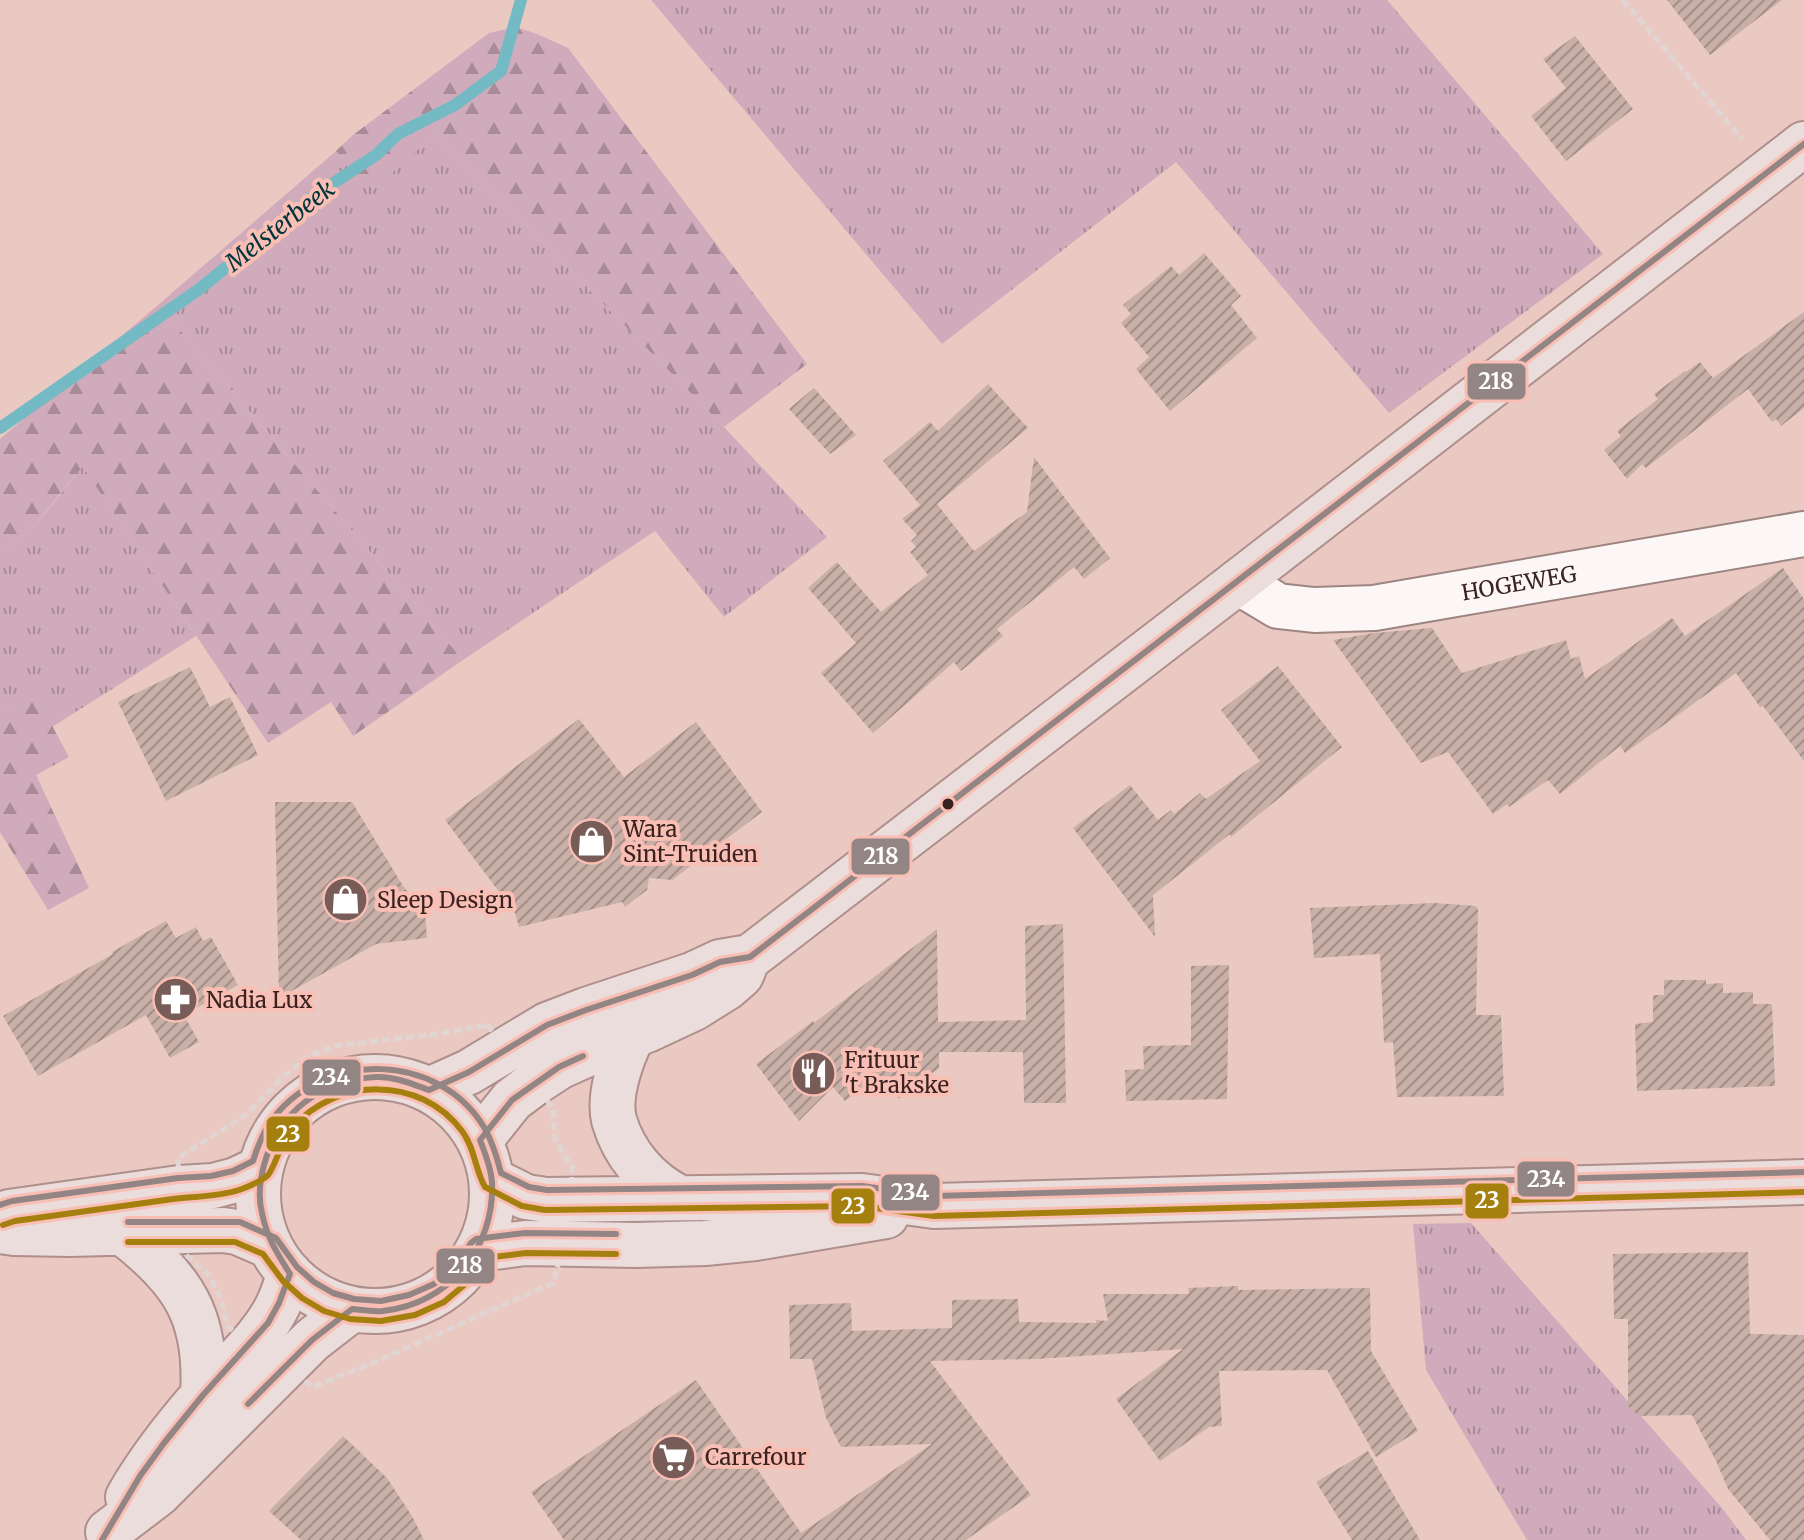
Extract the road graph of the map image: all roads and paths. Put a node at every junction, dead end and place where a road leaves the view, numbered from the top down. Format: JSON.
{"nodes":[{"id":1,"x":1623,"y":0,"type":"edge"},
{"id":2,"x":1804,"y":144,"type":"edge"},
{"id":3,"x":1769,"y":170,"type":"junction"},
{"id":4,"x":1804,"y":534,"type":"edge"},
{"id":5,"x":1238,"y":582,"type":"junction"},
{"id":6,"x":750,"y":957,"type":"junction"},
{"id":7,"x":632,"y":1037,"type":"junction"},
{"id":8,"x":508,"y":1048,"type":"junction"},
{"id":9,"x":536,"y":1082,"type":"junction"},
{"id":10,"x":429,"y":1090,"type":"junction"},
{"id":11,"x":486,"y":1160,"type":"junction"},
{"id":12,"x":261,"y":1168,"type":"junction"},
{"id":13,"x":1804,"y":1182,"type":"edge"},
{"id":14,"x":680,"y":1198,"type":"junction"},
{"id":15,"x":572,"y":1200,"type":"junction"},
{"id":16,"x":934,"y":1206,"type":"junction"},
{"id":17,"x":181,"y":1209,"type":"junction"},
{"id":18,"x":0,"y":1215,"type":"edge"},
{"id":19,"x":0,"y":1231,"type":"edge"},
{"id":20,"x":122,"y":1232,"type":"junction"},
{"id":21,"x":564,"y":1244,"type":"junction"},
{"id":22,"x":479,"y":1249,"type":"junction"},
{"id":23,"x":280,"y":1260,"type":"junction"},
{"id":24,"x":352,"y":1309,"type":"junction"},
{"id":25,"x":267,"y":1355,"type":"junction"},
{"id":26,"x":203,"y":1395,"type":"junction"},
{"id":27,"x":105,"y":1536,"type":"edge"}],
"edges":[{"from":1,"to":3,"type":"path"},
{"from":2,"to":3,"type":"main road"},
{"from":3,"to":5,"type":"main road"},
{"from":4,"to":5,"type":"street","name":"HOGEWEG"},
{"from":5,"to":6,"type":"main road"},
{"from":6,"to":7,"type":"main road"},
{"from":6,"to":8,"type":"main road"},
{"from":7,"to":9,"type":"main road"},
{"from":7,"to":14,"type":"main road"},
{"from":8,"to":9,"type":"path"},
{"from":8,"to":10,"type":"main road"},
{"from":8,"to":17,"type":"path"},
{"from":9,"to":11,"type":"main road"},
{"from":9,"to":15,"type":"path"},
{"from":10,"to":11,"type":"main road"},
{"from":10,"to":12,"type":"main road"},
{"from":11,"to":15,"type":"main road"},
{"from":11,"to":22,"type":"main road"},
{"from":12,"to":17,"type":"main road"},
{"from":12,"to":23,"type":"main road"},
{"from":13,"to":16,"type":"main road"},
{"from":14,"to":15,"type":"main road"},
{"from":14,"to":16,"type":"main road"},
{"from":15,"to":21,"type":"path"},
{"from":16,"to":21,"type":"main road"},
{"from":17,"to":18,"type":"main road"},
{"from":17,"to":20,"type":"main road"},
{"from":17,"to":23,"type":"main road"},
{"from":17,"to":25,"type":"path"},
{"from":19,"to":20,"type":"main road"},
{"from":20,"to":26,"type":"main road"},
{"from":21,"to":22,"type":"main road"},
{"from":21,"to":25,"type":"path"},
{"from":22,"to":24,"type":"main road"},
{"from":23,"to":24,"type":"main road"},
{"from":23,"to":25,"type":"main road"},
{"from":24,"to":25,"type":"main road"},
{"from":25,"to":26,"type":"main road"},
{"from":25,"to":27,"type":"main road"},
{"from":26,"to":27,"type":"main road"}]}
